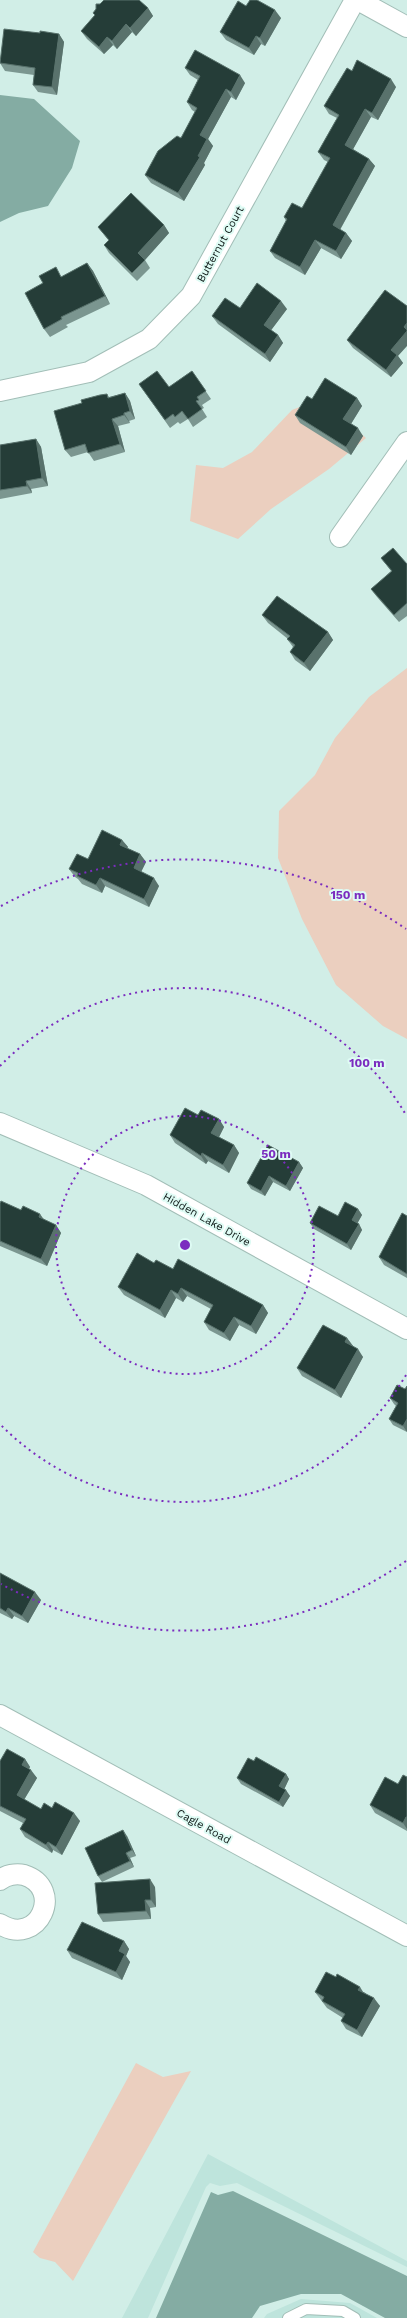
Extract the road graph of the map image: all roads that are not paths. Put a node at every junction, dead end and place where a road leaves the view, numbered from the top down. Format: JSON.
{"nodes":[{"id":1,"x":354,"y":0,"type":"edge"},
{"id":2,"x":358,"y":0,"type":"edge"},
{"id":3,"x":407,"y":27,"type":"edge"},
{"id":4,"x":0,"y":391,"type":"edge"},
{"id":5,"x":407,"y":442,"type":"edge"},
{"id":6,"x":340,"y":537,"type":"dead end"},
{"id":7,"x":0,"y":1123,"type":"edge"},
{"id":8,"x":407,"y":1330,"type":"edge"},
{"id":9,"x":0,"y":1716,"type":"edge"},
{"id":10,"x":0,"y":1880,"type":"edge"},
{"id":11,"x":0,"y":1924,"type":"edge"},
{"id":12,"x":407,"y":1936,"type":"edge"},
{"id":13,"x":288,"y":2318,"type":"edge"},
{"id":14,"x":355,"y":2318,"type":"edge"}],
"edges":[{"from":1,"to":4,"type":"street","name":"Butternut Court"},
{"from":2,"to":3,"type":"street"},
{"from":5,"to":6,"type":"street"},
{"from":7,"to":8,"type":"street","name":"Hidden Lake Drive"},
{"from":9,"to":12,"type":"street","name":"Cagle Road"},
{"from":10,"to":11,"type":"street"},
{"from":13,"to":14,"type":"lane"}]}
